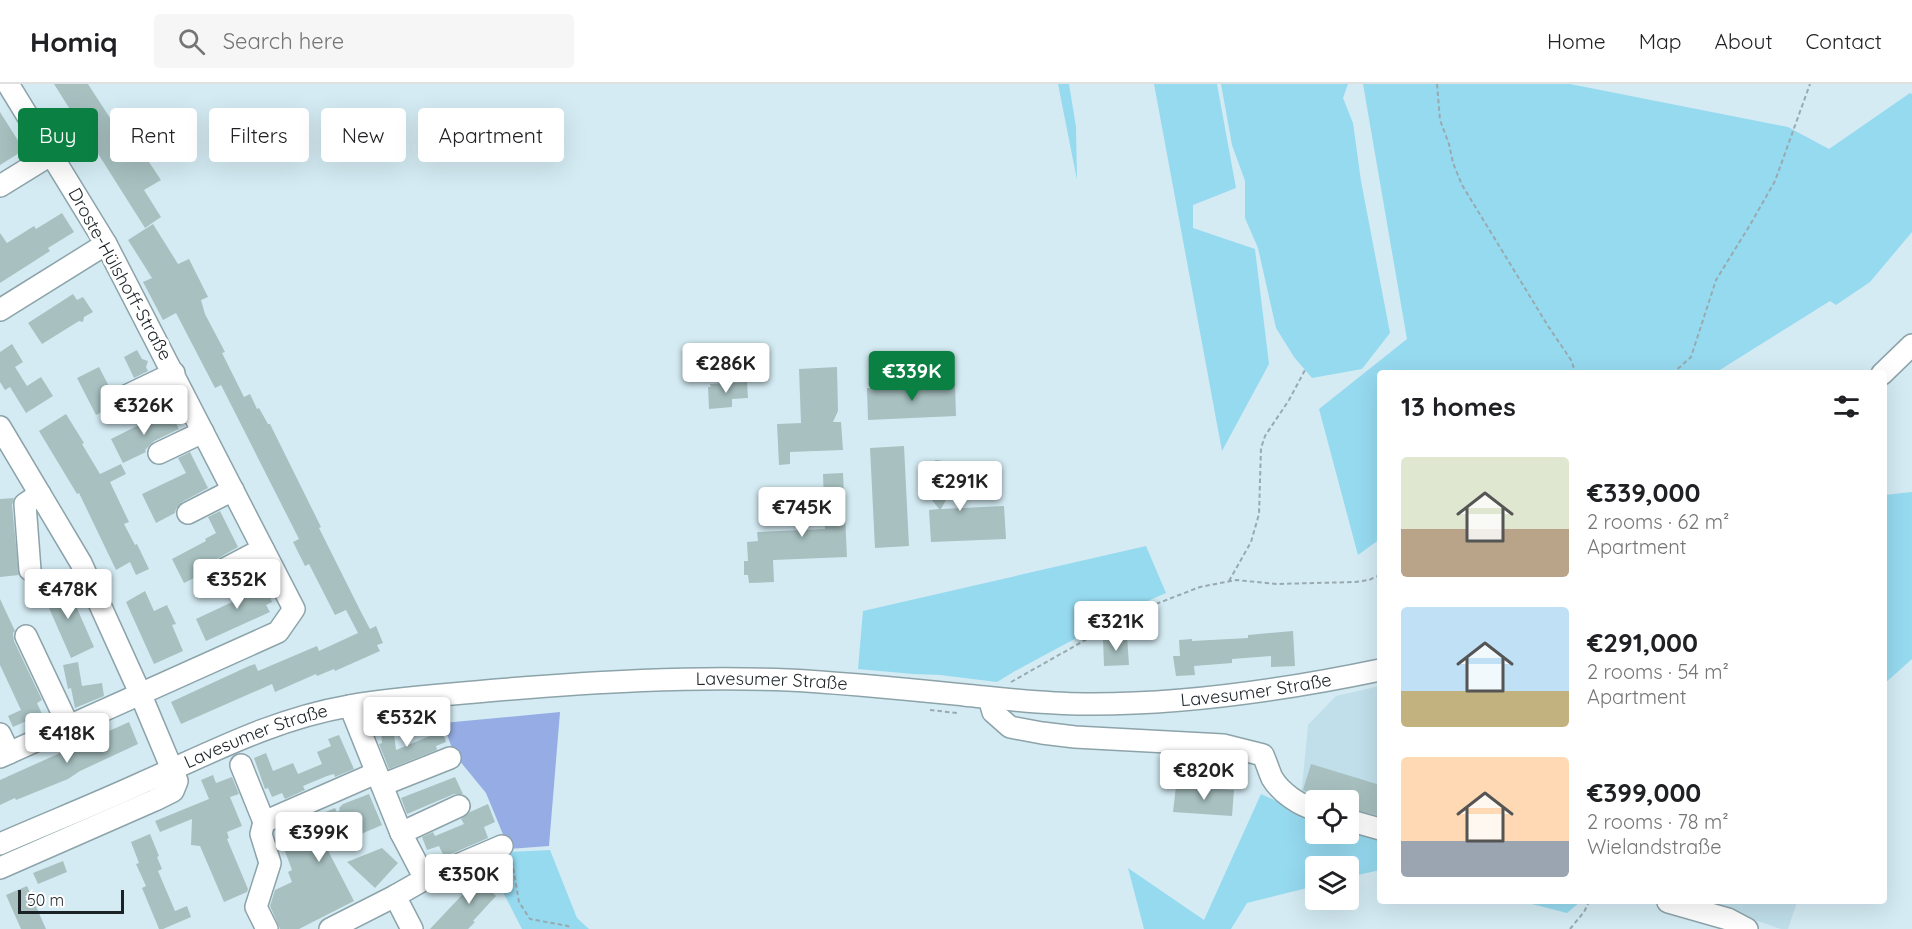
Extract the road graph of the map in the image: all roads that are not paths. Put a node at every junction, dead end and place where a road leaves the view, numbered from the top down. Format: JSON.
{"nodes":[{"id":1,"x":8,"y":84,"type":"edge"},
{"id":2,"x":23,"y":108,"type":"edge"},
{"id":3,"x":39,"y":162,"type":"edge"},
{"id":4,"x":57,"y":162,"type":"edge"},
{"id":5,"x":0,"y":186,"type":"edge"},
{"id":6,"x":106,"y":244,"type":"junction"},
{"id":7,"x":0,"y":310,"type":"edge"},
{"id":8,"x":1912,"y":345,"type":"edge"},
{"id":9,"x":1886,"y":370,"type":"edge"},
{"id":10,"x":174,"y":373,"type":"junction"},
{"id":11,"x":126,"y":396,"type":"dead end"},
{"id":12,"x":0,"y":427,"type":"edge"},
{"id":13,"x":203,"y":432,"type":"junction"},
{"id":14,"x":7,"y":453,"type":"edge"},
{"id":15,"x":159,"y":453,"type":"dead end"},
{"id":16,"x":233,"y":490,"type":"junction"},
{"id":17,"x":40,"y":494,"type":"junction"},
{"id":18,"x":188,"y":513,"type":"dead end"},
{"id":19,"x":262,"y":549,"type":"junction"},
{"id":20,"x":30,"y":570,"type":"dead end"},
{"id":21,"x":219,"y":572,"type":"dead end"},
{"id":22,"x":26,"y":636,"type":"dead end"},
{"id":23,"x":1377,"y":671,"type":"edge"},
{"id":24,"x":140,"y":693,"type":"junction"},
{"id":25,"x":989,"y":698,"type":"junction"},
{"id":26,"x":350,"y":705,"type":"junction"},
{"id":27,"x":69,"y":727,"type":"junction"},
{"id":28,"x":3,"y":748,"type":"edge"},
{"id":29,"x":450,"y":758,"type":"dead end"},
{"id":30,"x":241,"y":765,"type":"dead end"},
{"id":31,"x":173,"y":768,"type":"junction"},
{"id":32,"x":379,"y":779,"type":"junction"},
{"id":33,"x":459,"y":806,"type":"dead end"},
{"id":34,"x":1305,"y":807,"type":"edge"},
{"id":35,"x":264,"y":822,"type":"junction"},
{"id":36,"x":1359,"y":823,"type":"edge"},
{"id":37,"x":1377,"y":828,"type":"edge"},
{"id":38,"x":401,"y":832,"type":"junction"},
{"id":39,"x":0,"y":844,"type":"edge"},
{"id":40,"x":502,"y":846,"type":"road end"},
{"id":41,"x":0,"y":867,"type":"edge"},
{"id":42,"x":425,"y":879,"type":"junction"},
{"id":43,"x":395,"y":896,"type":"junction"},
{"id":44,"x":1675,"y":904,"type":"edge"},
{"id":45,"x":267,"y":929,"type":"edge"},
{"id":46,"x":330,"y":929,"type":"edge"},
{"id":47,"x":412,"y":929,"type":"edge"},
{"id":48,"x":1747,"y":929,"type":"edge"}],
"edges":[{"from":1,"to":2,"type":"street","name":"Droste-Hülshoff-Straße"},
{"from":3,"to":5,"type":"street"},
{"from":4,"to":6,"type":"street","name":"Droste-Hülshoff-Straße"},
{"from":6,"to":7,"type":"street"},
{"from":6,"to":10,"type":"street","name":"Droste-Hülshoff-Straße"},
{"from":8,"to":9,"type":"street"},
{"from":10,"to":11,"type":"street","name":"Droste-Hülshoff-Straße"},
{"from":10,"to":13,"type":"street","name":"Droste-Hülshoff-Straße"},
{"from":12,"to":14,"type":"street"},
{"from":13,"to":15,"type":"street"},
{"from":13,"to":16,"type":"street","name":"Droste-Hülshoff-Straße"},
{"from":14,"to":17,"type":"street"},
{"from":16,"to":18,"type":"street"},
{"from":16,"to":19,"type":"street","name":"Droste-Hülshoff-Straße"},
{"from":17,"to":20,"type":"street"},
{"from":17,"to":24,"type":"street"},
{"from":19,"to":21,"type":"street"},
{"from":19,"to":24,"type":"street","name":"Droste-Hülshoff-Straße"},
{"from":22,"to":27,"type":"street"},
{"from":23,"to":25,"type":"street","name":"Lavesumer Straße"},
{"from":24,"to":27,"type":"street"},
{"from":24,"to":31,"type":"street"},
{"from":25,"to":26,"type":"street","name":"Lavesumer Straße"},
{"from":25,"to":34,"type":"street"},
{"from":26,"to":31,"type":"street","name":"Lavesumer Straße"},
{"from":26,"to":32,"type":"street"},
{"from":27,"to":28,"type":"street"},
{"from":29,"to":32,"type":"street"},
{"from":30,"to":35,"type":"street"},
{"from":31,"to":39,"type":"street","name":"Lavesumer Straße"},
{"from":31,"to":41,"type":"street","name":"Lavesumer Straße"},
{"from":32,"to":35,"type":"street"},
{"from":32,"to":38,"type":"street"},
{"from":33,"to":38,"type":"street"},
{"from":35,"to":45,"type":"street"},
{"from":36,"to":37,"type":"street"},
{"from":38,"to":42,"type":"street"},
{"from":40,"to":42,"type":"street"},
{"from":42,"to":43,"type":"street"},
{"from":43,"to":46,"type":"street"},
{"from":43,"to":47,"type":"street"},
{"from":44,"to":48,"type":"street"}]}
